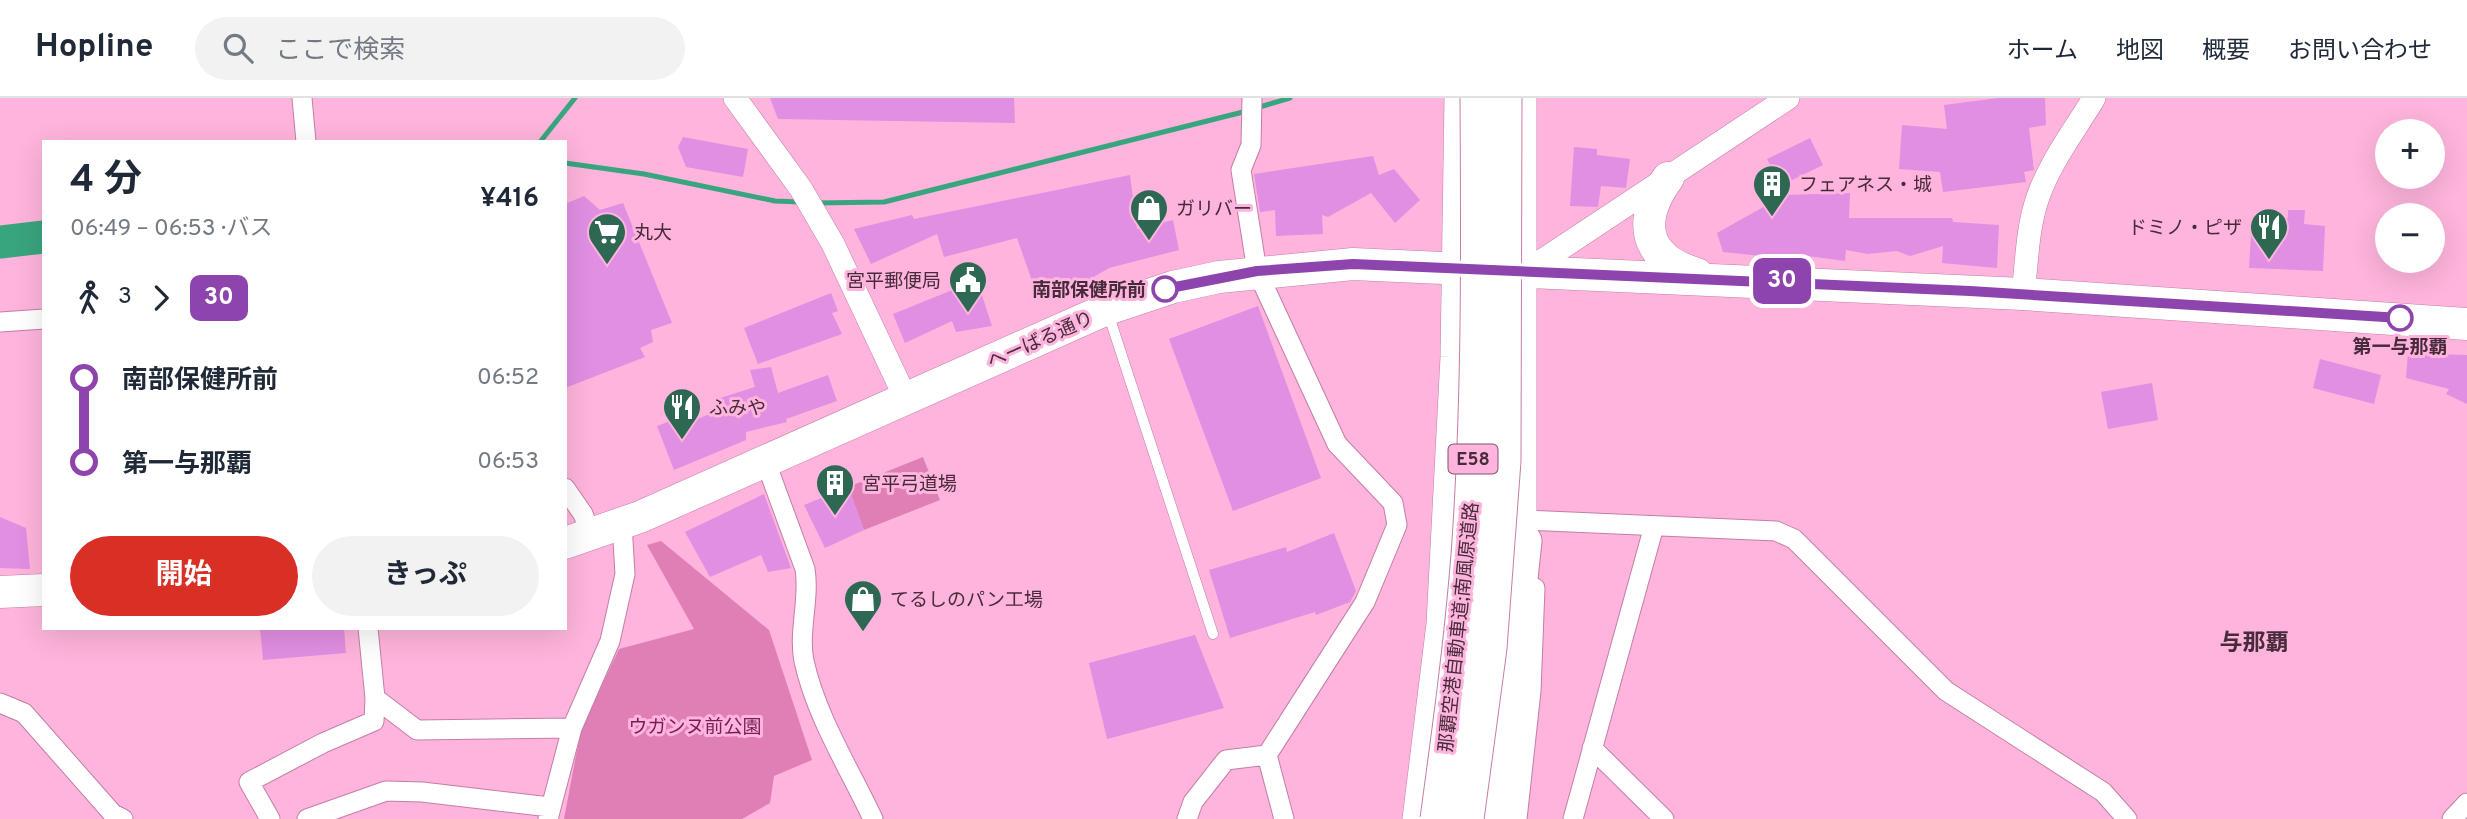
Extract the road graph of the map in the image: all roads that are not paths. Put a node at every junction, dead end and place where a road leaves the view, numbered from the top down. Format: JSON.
{"nodes":[{"id":1,"x":302,"y":98,"type":"edge"},
{"id":2,"x":735,"y":98,"type":"edge"},
{"id":3,"x":1456,"y":98,"type":"edge"},
{"id":4,"x":1476,"y":98,"type":"edge"},
{"id":5,"x":1505,"y":98,"type":"edge"},
{"id":6,"x":1525,"y":98,"type":"edge"},
{"id":7,"x":1788,"y":98,"type":"edge"},
{"id":8,"x":2094,"y":98,"type":"edge"},
{"id":9,"x":1253,"y":101,"type":"edge"},
{"id":10,"x":306,"y":140,"type":"edge"},
{"id":11,"x":1668,"y":178,"type":"junction"},
{"id":12,"x":1455,"y":270,"type":"junction"},
{"id":13,"x":1257,"y":271,"type":"junction"},
{"id":14,"x":1525,"y":272,"type":"junction"},
{"id":15,"x":1708,"y":278,"type":"junction"},
{"id":16,"x":2023,"y":294,"type":"junction"},
{"id":17,"x":1107,"y":309,"type":"junction"},
{"id":18,"x":42,"y":319,"type":"edge"},
{"id":19,"x":0,"y":322,"type":"edge"},
{"id":20,"x":2467,"y":324,"type":"edge"},
{"id":21,"x":906,"y":398,"type":"junction"},
{"id":22,"x":765,"y":460,"type":"junction"},
{"id":23,"x":567,"y":491,"type":"edge"},
{"id":24,"x":622,"y":524,"type":"junction"},
{"id":25,"x":1654,"y":526,"type":"junction"},
{"id":26,"x":1525,"y":530,"type":"junction"},
{"id":27,"x":578,"y":539,"type":"edge"},
{"id":28,"x":42,"y":590,"type":"edge"},
{"id":29,"x":0,"y":592,"type":"edge"},
{"id":30,"x":368,"y":630,"type":"edge"},
{"id":31,"x":1213,"y":634,"type":"dead end"},
{"id":32,"x":375,"y":698,"type":"junction"},
{"id":33,"x":0,"y":703,"type":"edge"},
{"id":34,"x":572,"y":728,"type":"junction"},
{"id":35,"x":1592,"y":748,"type":"junction"},
{"id":36,"x":1267,"y":754,"type":"junction"},
{"id":37,"x":2467,"y":803,"type":"edge"},
{"id":38,"x":549,"y":813,"type":"edge"},
{"id":39,"x":123,"y":819,"type":"edge"},
{"id":40,"x":270,"y":819,"type":"edge"},
{"id":41,"x":307,"y":819,"type":"edge"},
{"id":42,"x":873,"y":819,"type":"edge"},
{"id":43,"x":1187,"y":819,"type":"edge"},
{"id":44,"x":1284,"y":819,"type":"edge"},
{"id":45,"x":1414,"y":819,"type":"edge"},
{"id":46,"x":1437,"y":819,"type":"edge"},
{"id":47,"x":1467,"y":819,"type":"edge"},
{"id":48,"x":1495,"y":819,"type":"edge"},
{"id":49,"x":1517,"y":819,"type":"edge"},
{"id":50,"x":1573,"y":819,"type":"edge"},
{"id":51,"x":1664,"y":819,"type":"edge"},
{"id":52,"x":2127,"y":819,"type":"edge"},
{"id":53,"x":2452,"y":819,"type":"edge"}],
"edges":[{"from":1,"to":10,"type":"street"},
{"from":2,"to":21,"type":"street"},
{"from":3,"to":12,"type":"street"},
{"from":4,"to":46,"type":"highway","name":"那覇空港自動車道;南風原道路","number":"E58","bridge":true},
{"from":5,"to":47,"type":"highway","name":"那覇空港自動車道;南風原道路","number":"E58","bridge":true},
{"from":6,"to":14,"type":"street"},
{"from":7,"to":11,"type":"street"},
{"from":8,"to":16,"type":"street"},
{"from":9,"to":13,"type":"street"},
{"from":11,"to":14,"type":"street"},
{"from":11,"to":15,"type":"highway"},
{"from":12,"to":13,"type":"highway","name":"へーばる通り"},
{"from":12,"to":14,"type":"highway","name":"へーばる通り"},
{"from":12,"to":45,"type":"street"},
{"from":13,"to":17,"type":"highway","name":"へーばる通り"},
{"from":13,"to":36,"type":"street"},
{"from":14,"to":15,"type":"highway","name":"へーばる通り"},
{"from":14,"to":26,"type":"street"},
{"from":15,"to":16,"type":"highway","name":"へーばる通り"},
{"from":16,"to":20,"type":"highway","name":"へーばる通り"},
{"from":17,"to":21,"type":"highway","name":"へーばる通り"},
{"from":17,"to":31,"type":"lane"},
{"from":18,"to":19,"type":"street"},
{"from":21,"to":22,"type":"highway","name":"へーばる通り"},
{"from":22,"to":24,"type":"highway","name":"へーばる通り"},
{"from":22,"to":42,"type":"street"},
{"from":23,"to":27,"type":"street"},
{"from":24,"to":27,"type":"highway","name":"へーばる通り"},
{"from":24,"to":34,"type":"street"},
{"from":25,"to":26,"type":"street"},
{"from":25,"to":35,"type":"street"},
{"from":25,"to":52,"type":"street"},
{"from":26,"to":48,"type":"highway"},
{"from":26,"to":49,"type":"street"},
{"from":28,"to":29,"type":"highway"},
{"from":30,"to":32,"type":"street"},
{"from":32,"to":34,"type":"street"},
{"from":32,"to":40,"type":"street"},
{"from":33,"to":39,"type":"street"},
{"from":34,"to":38,"type":"street"},
{"from":35,"to":50,"type":"street"},
{"from":35,"to":51,"type":"street"},
{"from":36,"to":43,"type":"street"},
{"from":36,"to":44,"type":"street"},
{"from":37,"to":53,"type":"street"},
{"from":38,"to":41,"type":"street"}]}
